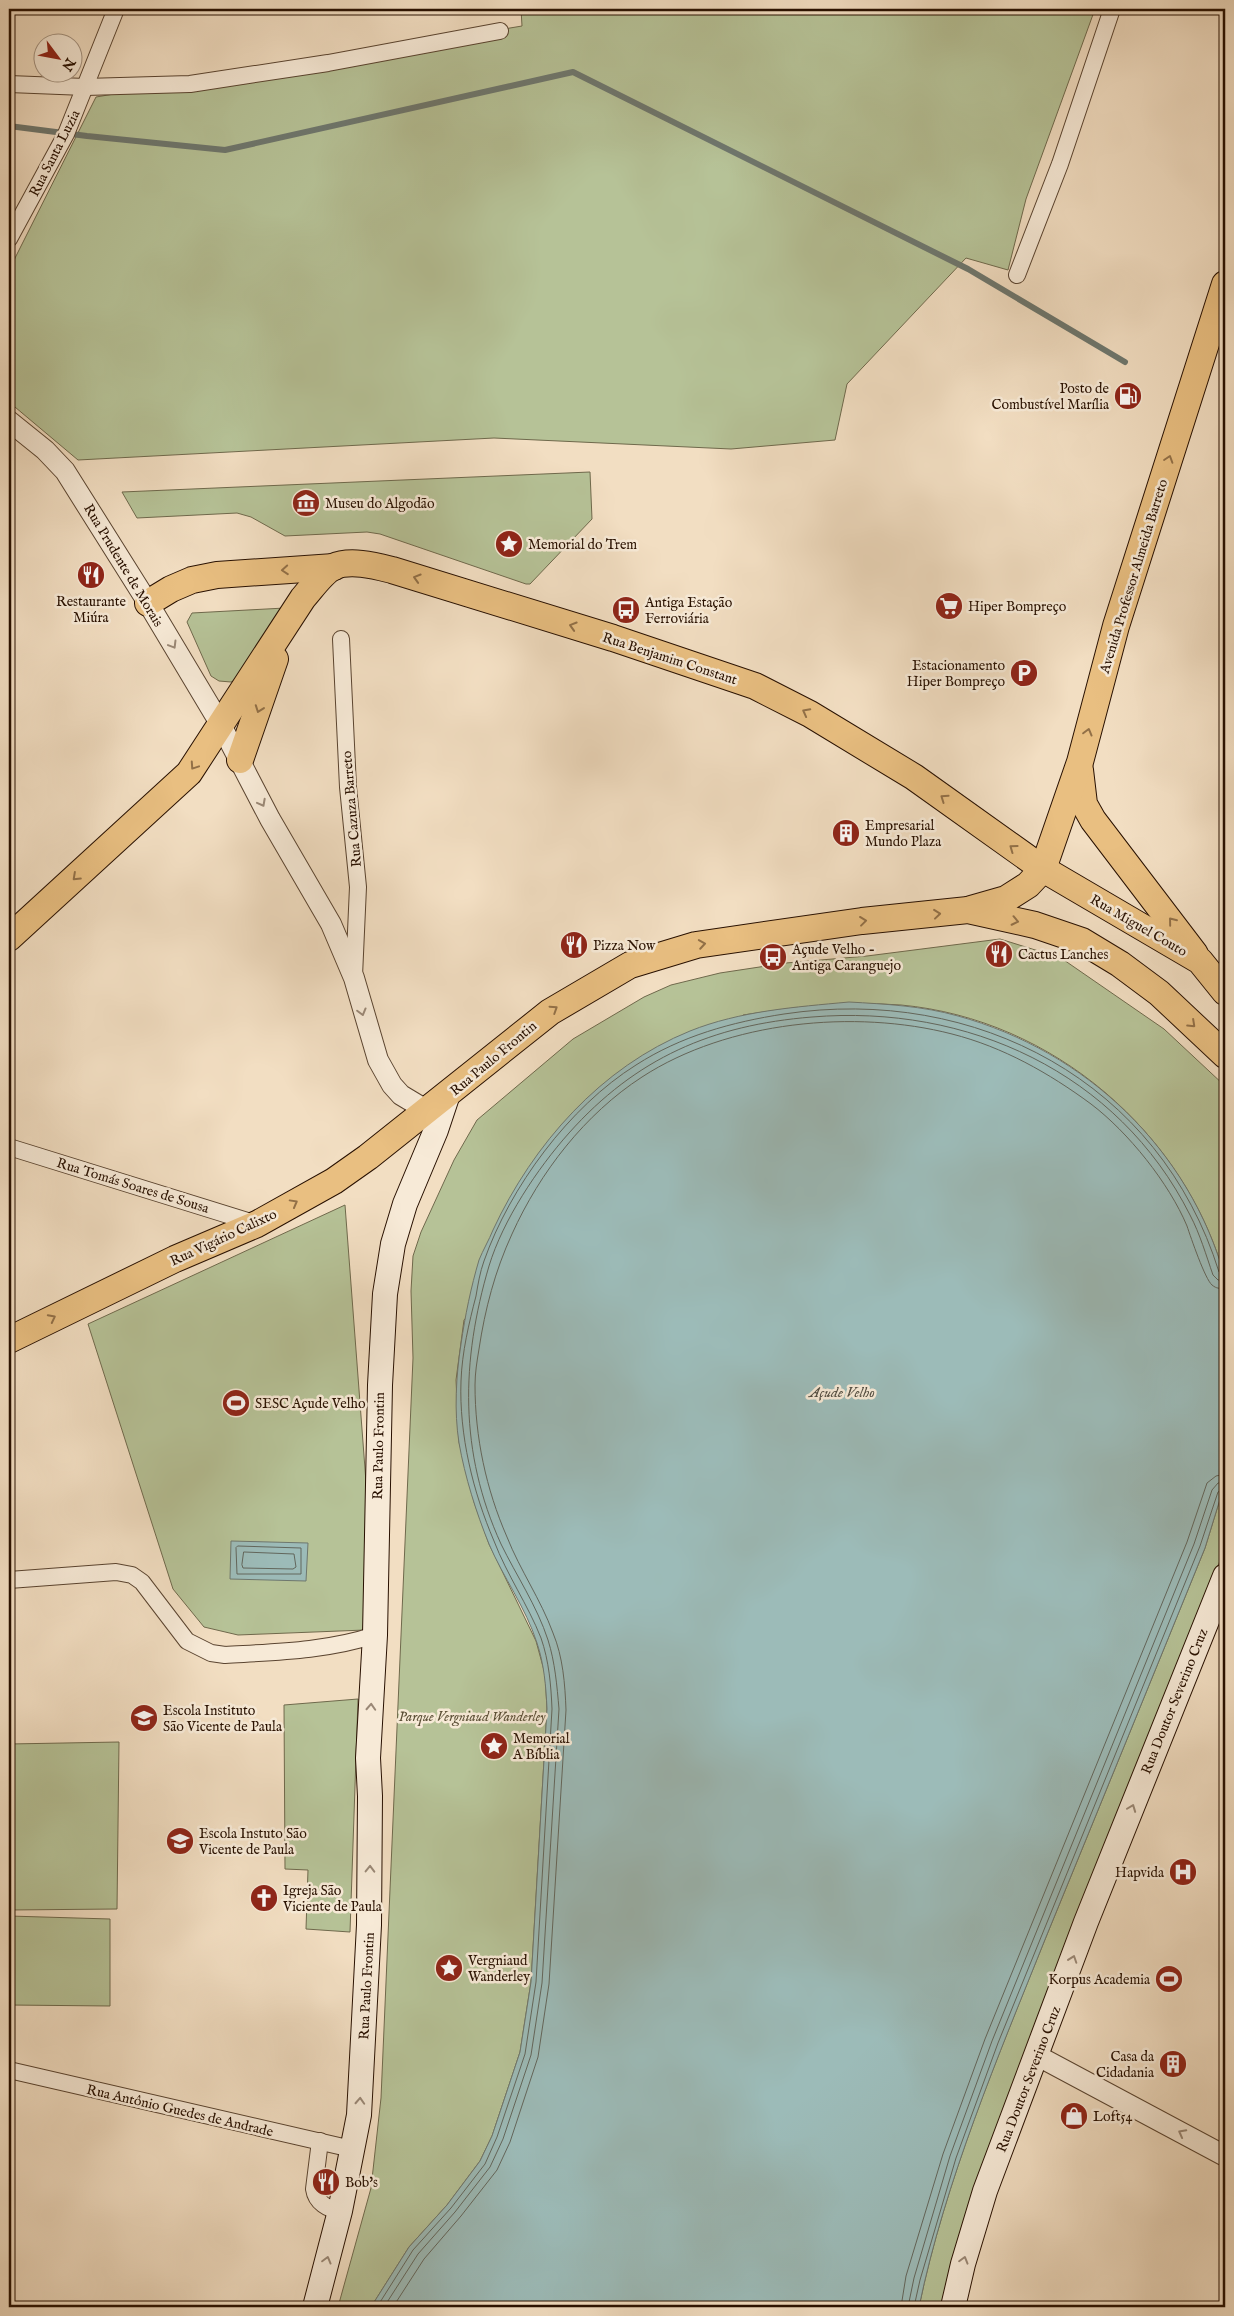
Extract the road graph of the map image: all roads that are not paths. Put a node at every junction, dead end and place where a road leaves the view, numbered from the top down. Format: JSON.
{"nodes":[{"id":1,"x":116,"y":9,"type":"edge"},
{"id":2,"x":1112,"y":9,"type":"edge"},
{"id":3,"x":500,"y":31,"type":"dead end"},
{"id":4,"x":9,"y":84,"type":"edge"},
{"id":5,"x":85,"y":87,"type":"junction"},
{"id":6,"x":9,"y":239,"type":"edge"},
{"id":7,"x":1017,"y":275,"type":"dead end"},
{"id":8,"x":1225,"y":284,"type":"edge"},
{"id":9,"x":9,"y":421,"type":"edge"},
{"id":10,"x":334,"y":566,"type":"junction"},
{"id":11,"x":148,"y":603,"type":"junction"},
{"id":12,"x":284,"y":629,"type":"junction"},
{"id":13,"x":342,"y":639,"type":"dead end"},
{"id":14,"x":221,"y":725,"type":"junction"},
{"id":15,"x":240,"y":760,"type":"junction"},
{"id":16,"x":1080,"y":762,"type":"junction"},
{"id":17,"x":1043,"y":869,"type":"junction"},
{"id":18,"x":968,"y":910,"type":"junction"},
{"id":19,"x":9,"y":938,"type":"edge"},
{"id":20,"x":1200,"y":961,"type":"junction"},
{"id":21,"x":354,"y":978,"type":"junction"},
{"id":22,"x":1225,"y":992,"type":"edge"},
{"id":23,"x":1225,"y":1055,"type":"edge"},
{"id":24,"x":448,"y":1094,"type":"junction"},
{"id":25,"x":426,"y":1110,"type":"junction"},
{"id":26,"x":9,"y":1146,"type":"edge"},
{"id":27,"x":257,"y":1224,"type":"junction"},
{"id":28,"x":9,"y":1340,"type":"edge"},
{"id":29,"x":1225,"y":1576,"type":"edge"},
{"id":30,"x":9,"y":1580,"type":"edge"},
{"id":31,"x":375,"y":1636,"type":"junction"},
{"id":32,"x":1036,"y":2055,"type":"junction"},
{"id":33,"x":9,"y":2070,"type":"edge"},
{"id":34,"x":320,"y":2141,"type":"junction"},
{"id":35,"x":352,"y":2149,"type":"junction"},
{"id":36,"x":1225,"y":2156,"type":"edge"},
{"id":37,"x":340,"y":2211,"type":"junction"},
{"id":38,"x":315,"y":2307,"type":"edge"},
{"id":39,"x":954,"y":2307,"type":"edge"}],
"edges":[{"from":1,"to":5,"type":"street","name":"Rua Santa Luzia"},
{"from":2,"to":7,"type":"street"},
{"from":3,"to":5,"type":"street"},
{"from":4,"to":5,"type":"street"},
{"from":5,"to":6,"type":"street","name":"Rua Santa Luzia"},
{"from":16,"to":8,"type":"main road","name":"Avenida Professor Almeida Barreto","one_way":true},
{"from":9,"to":11,"type":"street","name":"Rua Prudente de Morais"},
{"from":10,"to":11,"type":"main road","name":"Rua Benjamim Constant","one_way":true},
{"from":10,"to":12,"type":"main road"},
{"from":17,"to":10,"type":"main road","name":"Rua Benjamim Constant","one_way":true},
{"from":11,"to":14,"type":"street","name":"Rua Prudente de Morais","one_way":true},
{"from":12,"to":14,"type":"main road"},
{"from":12,"to":15,"type":"main road","one_way":true},
{"from":13,"to":21,"type":"street","name":"Rua Cazuza Barreto"},
{"from":14,"to":15,"type":"street","name":"Rua Prudente de Morais"},
{"from":14,"to":19,"type":"main road","one_way":true},
{"from":15,"to":21,"type":"street","name":"Rua Cazuza Barreto","one_way":true},
{"from":16,"to":17,"type":"main road","name":"Avenida Professor Almeida Barreto"},
{"from":20,"to":16,"type":"main road","one_way":true},
{"from":17,"to":18,"type":"main road"},
{"from":17,"to":20,"type":"main road","name":"Rua Miguel Couto"},
{"from":18,"to":23,"type":"main road","one_way":true},
{"from":24,"to":18,"type":"main road","name":"Rua Paulo Frontin","one_way":true},
{"from":20,"to":22,"type":"main road","name":"Rua Miguel Couto"},
{"from":21,"to":25,"type":"street","name":"Rua Cazuza Barreto","one_way":true},
{"from":24,"to":25,"type":"main road","name":"Rua Vigário Calixto"},
{"from":24,"to":31,"type":"main road","name":"Rua Paulo Frontin"},
{"from":27,"to":25,"type":"main road","name":"Rua Vigário Calixto","one_way":true},
{"from":26,"to":27,"type":"street","name":"Rua Tomás Soares de Sousa"},
{"from":28,"to":27,"type":"main road","name":"Rua Vigário Calixto","one_way":true},
{"from":32,"to":29,"type":"main road","name":"Rua Doutor Severino Cruz","one_way":true},
{"from":30,"to":31,"type":"street"},
{"from":35,"to":31,"type":"main road","name":"Rua Paulo Frontin","one_way":true},
{"from":36,"to":32,"type":"street","one_way":true},
{"from":39,"to":32,"type":"main road","name":"Rua Doutor Severino Cruz","one_way":true},
{"from":33,"to":34,"type":"street","name":"Rua Antônio Guedes de Andrade"},
{"from":34,"to":35,"type":"street","name":"Rua Antônio Guedes de Andrade"},
{"from":34,"to":37,"type":"street"},
{"from":35,"to":37,"type":"main road","name":"Rua Paulo Frontin"},
{"from":38,"to":37,"type":"main road","name":"Rua Paulo Frontin","one_way":true}]}
